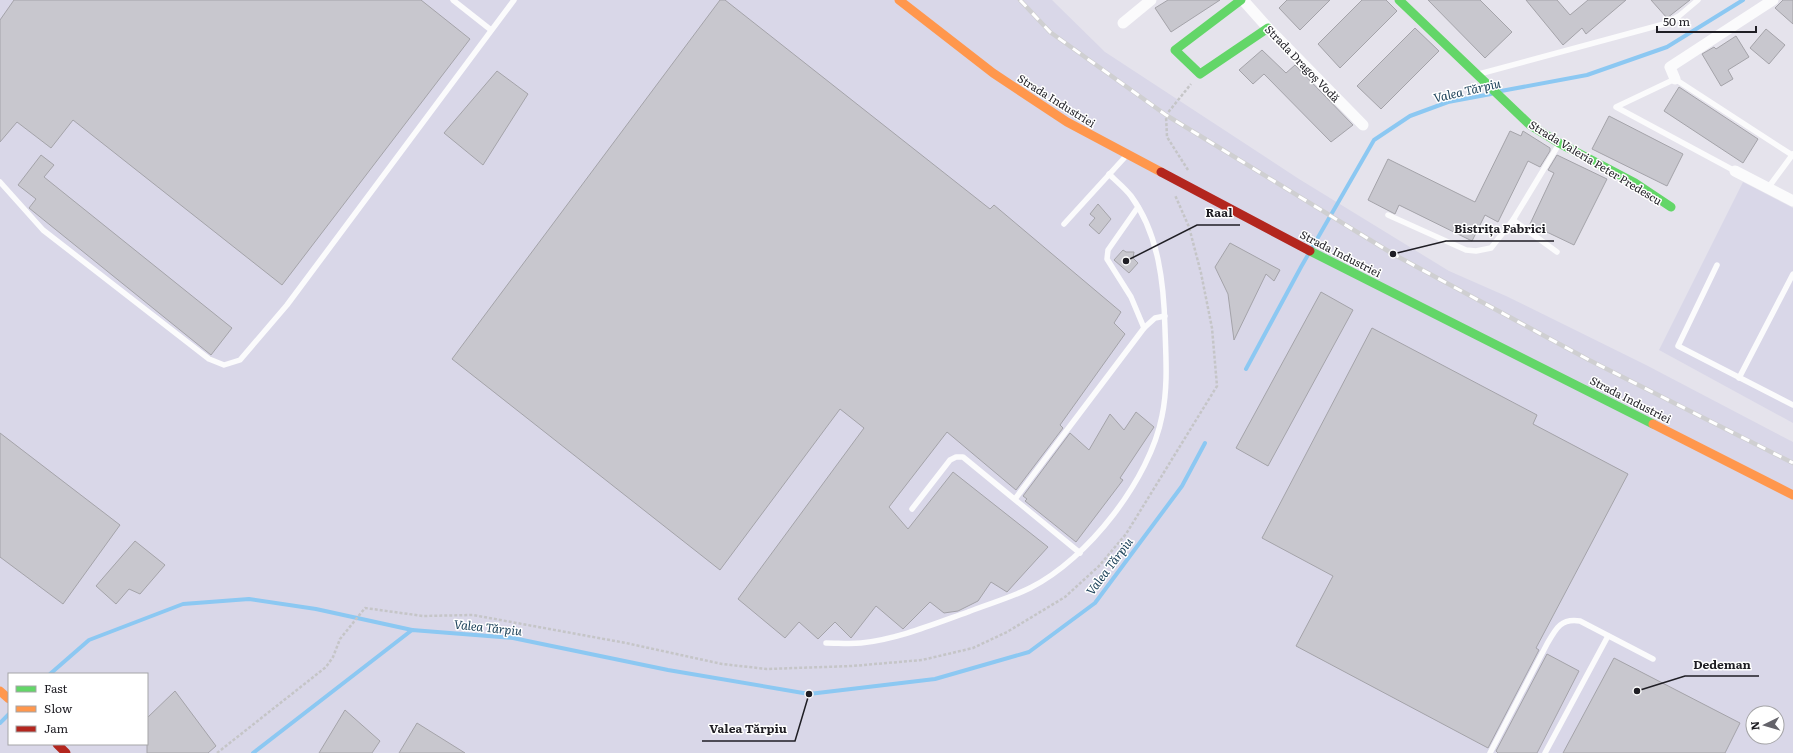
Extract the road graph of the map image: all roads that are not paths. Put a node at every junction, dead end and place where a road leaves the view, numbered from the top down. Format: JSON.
{"nodes":[{"id":1,"x":453,"y":0,"type":"edge"},
{"id":2,"x":514,"y":0,"type":"edge"},
{"id":3,"x":899,"y":0,"type":"edge"},
{"id":4,"x":1151,"y":0,"type":"edge"},
{"id":5,"x":1242,"y":0,"type":"edge"},
{"id":6,"x":1399,"y":0,"type":"edge"},
{"id":7,"x":1698,"y":0,"type":"edge"},
{"id":8,"x":1774,"y":0,"type":"edge"},
{"id":9,"x":1123,"y":24,"type":"dead end"},
{"id":10,"x":1268,"y":28,"type":"junction"},
{"id":11,"x":491,"y":30,"type":"junction"},
{"id":12,"x":1477,"y":74,"type":"junction"},
{"id":13,"x":1675,"y":79,"type":"junction"},
{"id":14,"x":1363,"y":124,"type":"dead end"},
{"id":15,"x":1559,"y":143,"type":"junction"},
{"id":16,"x":1127,"y":154,"type":"junction"},
{"id":17,"x":1793,"y":155,"type":"edge"},
{"id":18,"x":1735,"y":172,"type":"joint"},
{"id":19,"x":1109,"y":174,"type":"junction"},
{"id":20,"x":0,"y":182,"type":"edge"},
{"id":21,"x":1768,"y":188,"type":"junction"},
{"id":22,"x":1793,"y":201,"type":"edge"},
{"id":23,"x":1138,"y":207,"type":"junction"},
{"id":24,"x":1671,"y":207,"type":"dead end"},
{"id":25,"x":1388,"y":215,"type":"dead end"},
{"id":26,"x":1513,"y":220,"type":"junction"},
{"id":27,"x":1064,"y":224,"type":"dead end"},
{"id":28,"x":1557,"y":252,"type":"dead end"},
{"id":29,"x":1717,"y":265,"type":"dead end"},
{"id":30,"x":1793,"y":274,"type":"edge"},
{"id":31,"x":1165,"y":316,"type":"junction"},
{"id":32,"x":1144,"y":328,"type":"junction"},
{"id":33,"x":1739,"y":378,"type":"junction"},
{"id":34,"x":1793,"y":405,"type":"edge"},
{"id":35,"x":1793,"y":495,"type":"edge"},
{"id":36,"x":1015,"y":499,"type":"junction"},
{"id":37,"x":912,"y":509,"type":"dead end"},
{"id":38,"x":1080,"y":553,"type":"junction"},
{"id":39,"x":1608,"y":636,"type":"junction"},
{"id":40,"x":826,"y":643,"type":"dead end"},
{"id":41,"x":1653,"y":658,"type":"dead end"},
{"id":42,"x":0,"y":692,"type":"edge"},
{"id":43,"x":8,"y":698,"type":"edge"},
{"id":44,"x":58,"y":745,"type":"edge"},
{"id":45,"x":66,"y":753,"type":"edge"},
{"id":46,"x":1490,"y":753,"type":"edge"},
{"id":47,"x":1545,"y":753,"type":"edge"}],
"edges":[{"from":1,"to":11,"type":"lane"},
{"from":2,"to":11,"type":"lane"},
{"from":3,"to":16,"type":"main road","name":"Strada Industriei"},
{"from":4,"to":9,"type":"street"},
{"from":5,"to":10,"type":"street","name":"Strada Dragoș Vodă"},
{"from":5,"to":10,"type":"main road","name":"Strada Dragoș Vodă"},
{"from":6,"to":12,"type":"main road","name":"Strada Valeria Peter Predescu"},
{"from":7,"to":12,"type":"lane"},
{"from":8,"to":13,"type":"street"},
{"from":10,"to":14,"type":"street","name":"Strada Dragoș Vodă"},
{"from":11,"to":20,"type":"lane"},
{"from":12,"to":15,"type":"main road","name":"Strada Valeria Peter Predescu"},
{"from":13,"to":17,"type":"lane"},
{"from":13,"to":18,"type":"lane"},
{"from":15,"to":24,"type":"main road","name":"Strada Valeria Peter Predescu"},
{"from":15,"to":26,"type":"lane"},
{"from":16,"to":19,"type":"lane"},
{"from":16,"to":35,"type":"main road","name":"Strada Industriei"},
{"from":17,"to":21,"type":"lane"},
{"from":18,"to":21,"type":"street"},
{"from":19,"to":23,"type":"lane"},
{"from":19,"to":27,"type":"lane"},
{"from":21,"to":22,"type":"street"},
{"from":23,"to":31,"type":"lane"},
{"from":23,"to":32,"type":"lane"},
{"from":25,"to":26,"type":"lane"},
{"from":26,"to":28,"type":"lane"},
{"from":29,"to":33,"type":"lane"},
{"from":30,"to":33,"type":"lane"},
{"from":31,"to":32,"type":"lane"},
{"from":31,"to":38,"type":"lane"},
{"from":32,"to":36,"type":"lane"},
{"from":33,"to":34,"type":"lane"},
{"from":36,"to":37,"type":"lane"},
{"from":36,"to":38,"type":"lane"},
{"from":38,"to":40,"type":"lane"},
{"from":39,"to":41,"type":"lane"},
{"from":39,"to":46,"type":"lane"},
{"from":39,"to":47,"type":"lane"},
{"from":42,"to":43,"type":"main road"},
{"from":44,"to":45,"type":"main road"}]}
